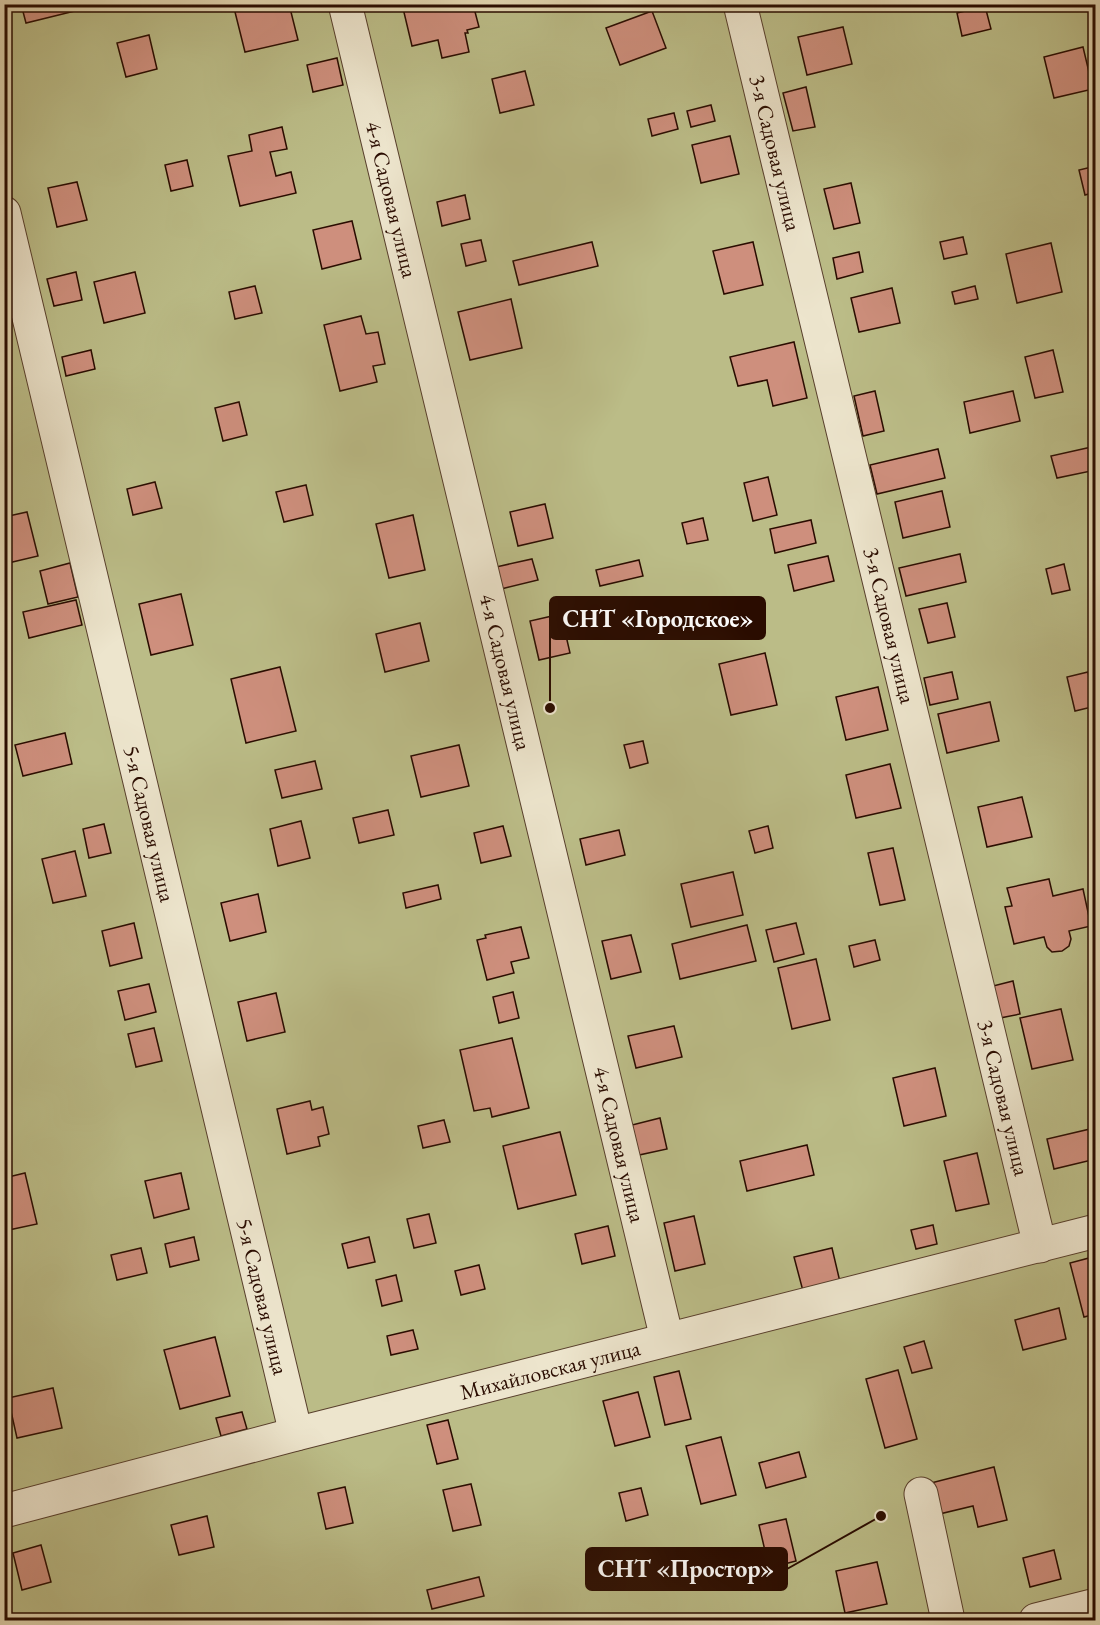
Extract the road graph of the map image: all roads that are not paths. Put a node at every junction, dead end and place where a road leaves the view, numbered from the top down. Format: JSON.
{"nodes":[{"id":1,"x":345,"y":4,"type":"edge"},
{"id":2,"x":740,"y":4,"type":"edge"},
{"id":3,"x":4,"y":213,"type":"edge"},
{"id":4,"x":1095,"y":1231,"type":"edge"},
{"id":5,"x":1040,"y":1246,"type":"junction"},
{"id":6,"x":667,"y":1339,"type":"junction"},
{"id":7,"x":296,"y":1434,"type":"junction"},
{"id":8,"x":921,"y":1494,"type":"dead end"},
{"id":9,"x":4,"y":1511,"type":"edge"},
{"id":10,"x":1095,"y":1605,"type":"edge"},
{"id":11,"x":948,"y":1620,"type":"edge"},
{"id":12,"x":1036,"y":1620,"type":"edge"}],
"edges":[{"from":1,"to":6,"type":"street","name":"4-я Садовая улица"},
{"from":2,"to":5,"type":"street","name":"3-я Садовая улица"},
{"from":3,"to":7,"type":"street","name":"5-я Садовая улица"},
{"from":4,"to":5,"type":"street","name":"Михайловская улица"},
{"from":5,"to":6,"type":"street","name":"Михайловская улица"},
{"from":6,"to":7,"type":"street","name":"Михайловская улица"},
{"from":7,"to":9,"type":"street","name":"Михайловская улица"},
{"from":8,"to":11,"type":"street"},
{"from":10,"to":12,"type":"street"}]}
